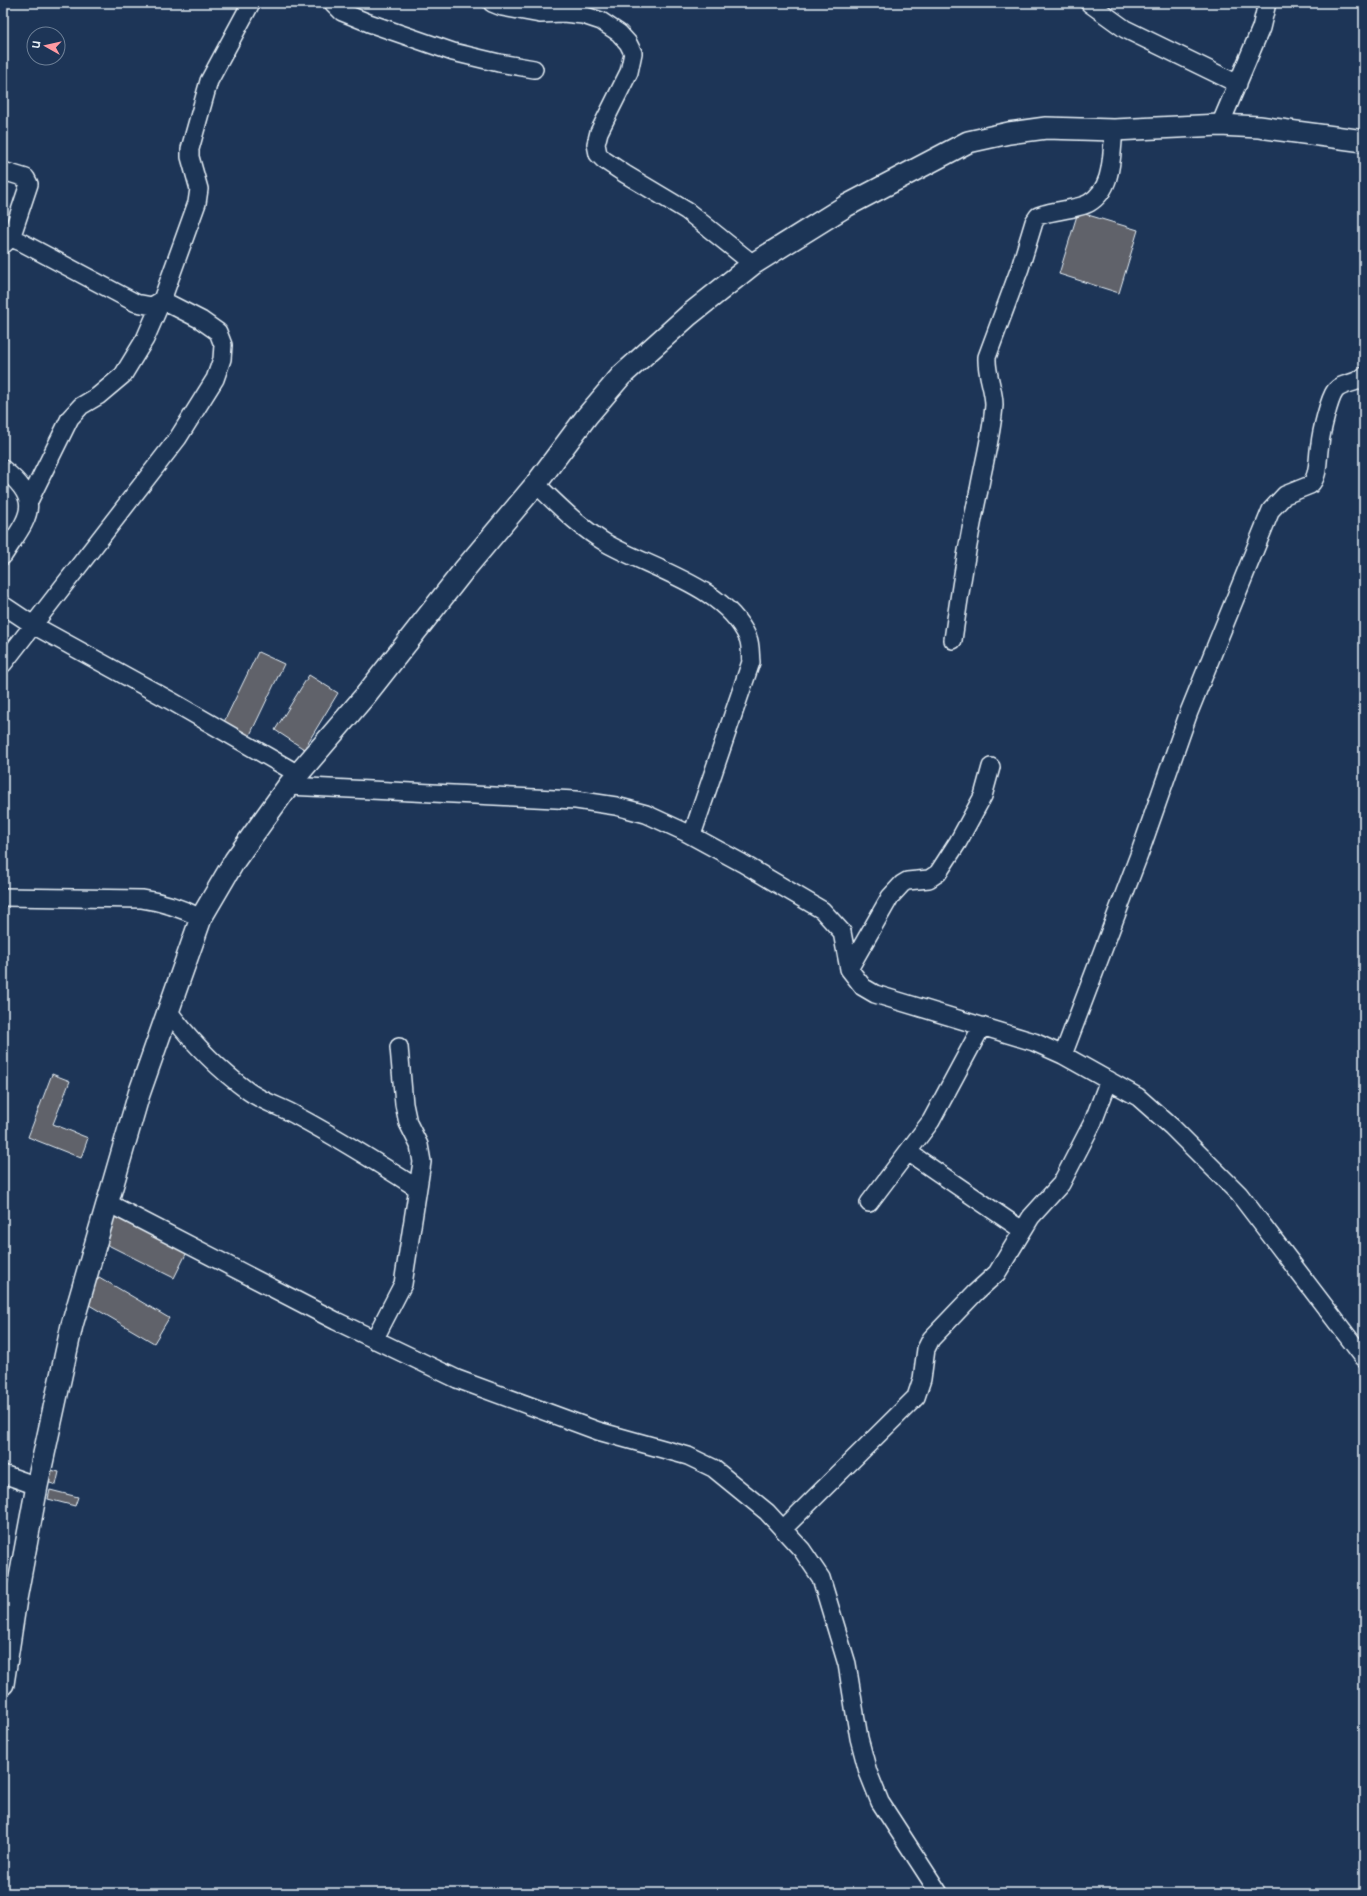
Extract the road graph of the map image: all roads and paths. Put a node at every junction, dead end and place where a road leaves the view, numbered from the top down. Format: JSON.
{"nodes":[{"id":1,"x":251,"y":3,"type":"edge"},
{"id":2,"x":333,"y":3,"type":"edge"},
{"id":3,"x":492,"y":3,"type":"edge"},
{"id":4,"x":1089,"y":3,"type":"edge"},
{"id":5,"x":1268,"y":3,"type":"edge"},
{"id":6,"x":541,"y":9,"type":"edge"},
{"id":7,"x":534,"y":69,"type":"dead end"},
{"id":8,"x":1238,"y":84,"type":"junction"},
{"id":9,"x":1220,"y":125,"type":"junction"},
{"id":10,"x":1114,"y":130,"type":"junction"},
{"id":11,"x":1364,"y":141,"type":"edge"},
{"id":12,"x":3,"y":170,"type":"edge"},
{"id":13,"x":7,"y":242,"type":"edge"},
{"id":14,"x":753,"y":264,"type":"junction"},
{"id":15,"x":162,"y":300,"type":"junction"},
{"id":16,"x":1364,"y":376,"type":"edge"},
{"id":17,"x":3,"y":469,"type":"edge"},
{"id":18,"x":536,"y":484,"type":"junction"},
{"id":19,"x":29,"y":501,"type":"junction"},
{"id":20,"x":3,"y":556,"type":"edge"},
{"id":21,"x":3,"y":605,"type":"edge"},
{"id":22,"x":33,"y":625,"type":"junction"},
{"id":23,"x":953,"y":640,"type":"dead end"},
{"id":24,"x":3,"y":664,"type":"edge"},
{"id":25,"x":991,"y":767,"type":"dead end"},
{"id":26,"x":293,"y":780,"type":"junction"},
{"id":27,"x":692,"y":836,"type":"junction"},
{"id":28,"x":3,"y":897,"type":"edge"},
{"id":29,"x":201,"y":918,"type":"junction"},
{"id":30,"x":849,"y":969,"type":"junction"},
{"id":31,"x":169,"y":1012,"type":"junction"},
{"id":32,"x":982,"y":1026,"type":"junction"},
{"id":33,"x":399,"y":1047,"type":"dead end"},
{"id":34,"x":1062,"y":1055,"type":"junction"},
{"id":35,"x":1108,"y":1080,"type":"junction"},
{"id":36,"x":908,"y":1152,"type":"junction"},
{"id":37,"x":417,"y":1188,"type":"junction"},
{"id":38,"x":869,"y":1203,"type":"dead end"},
{"id":39,"x":108,"y":1204,"type":"junction"},
{"id":40,"x":1022,"y":1230,"type":"junction"},
{"id":41,"x":374,"y":1340,"type":"junction"},
{"id":42,"x":1364,"y":1358,"type":"edge"},
{"id":43,"x":3,"y":1474,"type":"edge"},
{"id":44,"x":36,"y":1486,"type":"junction"},
{"id":45,"x":783,"y":1529,"type":"junction"},
{"id":46,"x":3,"y":1684,"type":"edge"},
{"id":47,"x":939,"y":1893,"type":"edge"}],
"edges":[{"from":1,"to":15,"type":"street"},
{"from":2,"to":7,"type":"street"},
{"from":3,"to":6,"type":"street"},
{"from":4,"to":8,"type":"street"},
{"from":5,"to":8,"type":"street"},
{"from":6,"to":14,"type":"street"},
{"from":8,"to":9,"type":"street"},
{"from":9,"to":10,"type":"street"},
{"from":9,"to":11,"type":"street"},
{"from":10,"to":14,"type":"street"},
{"from":10,"to":23,"type":"street"},
{"from":12,"to":13,"type":"street"},
{"from":13,"to":15,"type":"street"},
{"from":14,"to":18,"type":"street"},
{"from":15,"to":19,"type":"street"},
{"from":15,"to":22,"type":"street"},
{"from":16,"to":34,"type":"street"},
{"from":17,"to":19,"type":"street"},
{"from":18,"to":26,"type":"street"},
{"from":18,"to":27,"type":"street"},
{"from":19,"to":20,"type":"street"},
{"from":21,"to":22,"type":"street"},
{"from":22,"to":24,"type":"street"},
{"from":22,"to":26,"type":"street"},
{"from":25,"to":30,"type":"street"},
{"from":26,"to":27,"type":"street"},
{"from":26,"to":29,"type":"street"},
{"from":27,"to":30,"type":"street"},
{"from":28,"to":29,"type":"street"},
{"from":29,"to":31,"type":"street"},
{"from":30,"to":32,"type":"street"},
{"from":31,"to":37,"type":"street"},
{"from":31,"to":39,"type":"street"},
{"from":32,"to":34,"type":"street"},
{"from":32,"to":36,"type":"street"},
{"from":33,"to":37,"type":"street"},
{"from":34,"to":35,"type":"street"},
{"from":35,"to":40,"type":"street"},
{"from":35,"to":42,"type":"street"},
{"from":36,"to":38,"type":"street"},
{"from":36,"to":40,"type":"street"},
{"from":37,"to":41,"type":"street"},
{"from":39,"to":41,"type":"street"},
{"from":39,"to":44,"type":"street"},
{"from":40,"to":45,"type":"street"},
{"from":41,"to":45,"type":"street"},
{"from":43,"to":44,"type":"street"},
{"from":44,"to":46,"type":"street"},
{"from":45,"to":47,"type":"street"}]}
